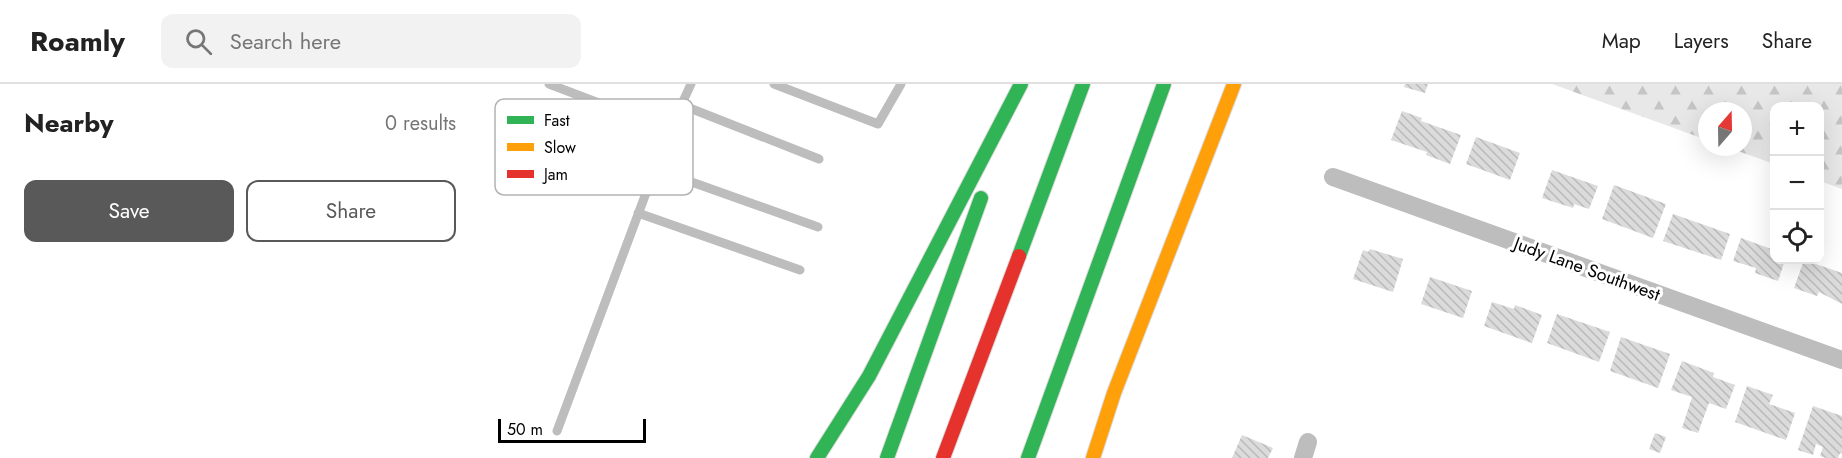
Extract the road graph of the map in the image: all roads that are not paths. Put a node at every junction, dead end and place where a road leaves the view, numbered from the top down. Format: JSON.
{"nodes":[{"id":1,"x":549,"y":84,"type":"edge"},
{"id":2,"x":691,"y":84,"type":"edge"},
{"id":3,"x":774,"y":84,"type":"edge"},
{"id":4,"x":902,"y":84,"type":"edge"},
{"id":5,"x":1022,"y":84,"type":"edge"},
{"id":6,"x":1083,"y":84,"type":"edge"},
{"id":7,"x":1164,"y":84,"type":"edge"},
{"id":8,"x":1234,"y":84,"type":"edge"},
{"id":9,"x":588,"y":99,"type":"edge"},
{"id":10,"x":685,"y":99,"type":"edge"},
{"id":11,"x":693,"y":109,"type":"edge"},
{"id":12,"x":1167,"y":116,"type":"dead end"},
{"id":13,"x":819,"y":159,"type":"dead end"},
{"id":14,"x":1333,"y":177,"type":"dead end"},
{"id":15,"x":693,"y":183,"type":"edge"},
{"id":16,"x":645,"y":195,"type":"edge"},
{"id":17,"x":638,"y":213,"type":"junction"},
{"id":18,"x":818,"y":227,"type":"dead end"},
{"id":19,"x":800,"y":270,"type":"dead end"},
{"id":20,"x":1087,"y":297,"type":"junction"},
{"id":21,"x":1842,"y":360,"type":"edge"},
{"id":22,"x":557,"y":431,"type":"dead end"},
{"id":23,"x":817,"y":458,"type":"edge"},
{"id":24,"x":887,"y":458,"type":"edge"},
{"id":25,"x":944,"y":458,"type":"edge"},
{"id":26,"x":1028,"y":458,"type":"edge"},
{"id":27,"x":1093,"y":458,"type":"edge"}],
"edges":[{"from":1,"to":9,"type":"lane"},
{"from":2,"to":10,"type":"lane"},
{"from":3,"to":4,"type":"lane"},
{"from":5,"to":23,"type":"highway"},
{"from":5,"to":24,"type":"highway"},
{"from":6,"to":25,"type":"highway"},
{"from":7,"to":20,"type":"highway"},
{"from":8,"to":27,"type":"highway"},
{"from":11,"to":13,"type":"lane"},
{"from":12,"to":20,"type":"highway"},
{"from":14,"to":21,"type":"street","name":"Judy Lane Southwest"},
{"from":15,"to":18,"type":"lane"},
{"from":16,"to":17,"type":"lane"},
{"from":17,"to":19,"type":"lane"},
{"from":17,"to":22,"type":"lane"},
{"from":20,"to":26,"type":"highway"}]}
